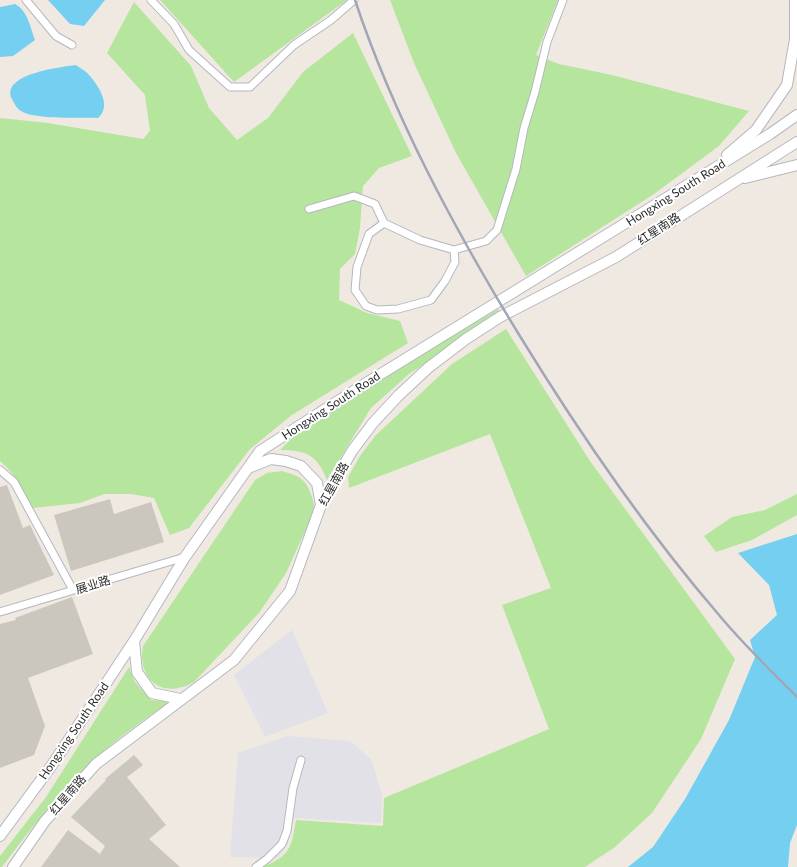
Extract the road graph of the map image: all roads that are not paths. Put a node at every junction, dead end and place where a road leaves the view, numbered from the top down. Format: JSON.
{"nodes":[{"id":1,"x":26,"y":0,"type":"edge"},
{"id":2,"x":151,"y":0,"type":"edge"},
{"id":3,"x":354,"y":0,"type":"edge"},
{"id":4,"x":563,"y":0,"type":"edge"},
{"id":5,"x":795,"y":0,"type":"edge"},
{"id":6,"x":72,"y":45,"type":"dead end"},
{"id":7,"x":797,"y":115,"type":"edge"},
{"id":8,"x":797,"y":142,"type":"edge"},
{"id":9,"x":797,"y":165,"type":"edge"},
{"id":10,"x":704,"y":175,"type":"junction"},
{"id":11,"x":735,"y":180,"type":"junction"},
{"id":12,"x":309,"y":209,"type":"dead end"},
{"id":13,"x":384,"y":223,"type":"junction"},
{"id":14,"x":454,"y":250,"type":"junction"},
{"id":15,"x":246,"y":468,"type":"junction"},
{"id":16,"x":0,"y":470,"type":"edge"},
{"id":17,"x":321,"y":505,"type":"junction"},
{"id":18,"x":185,"y":557,"type":"junction"},
{"id":19,"x":73,"y":590,"type":"junction"},
{"id":20,"x":0,"y":612,"type":"edge"},
{"id":21,"x":134,"y":642,"type":"junction"},
{"id":22,"x":180,"y":699,"type":"junction"},
{"id":23,"x":301,"y":760,"type":"dead end"},
{"id":24,"x":0,"y":836,"type":"edge"},
{"id":25,"x":13,"y":867,"type":"edge"},
{"id":26,"x":256,"y":867,"type":"edge"}],
"edges":[{"from":1,"to":6,"type":"street"},
{"from":2,"to":3,"type":"street"},
{"from":4,"to":14,"type":"street"},
{"from":5,"to":10,"type":"main road"},
{"from":7,"to":10,"type":"main road","name":"Hongxing South Road"},
{"from":8,"to":11,"type":"main road","name":"红星南路"},
{"from":9,"to":11,"type":"main road"},
{"from":10,"to":15,"type":"main road","name":"Hongxing South Road"},
{"from":11,"to":17,"type":"main road","name":"红星南路"},
{"from":12,"to":13,"type":"street"},
{"from":13,"to":14,"type":"street"},
{"from":13,"to":14,"type":"street"},
{"from":15,"to":17,"type":"main road"},
{"from":15,"to":18,"type":"main road","name":"Hongxing South Road"},
{"from":16,"to":19,"type":"street"},
{"from":17,"to":22,"type":"main road","name":"红星南路"},
{"from":18,"to":19,"type":"street","name":"展业路"},
{"from":18,"to":21,"type":"main road","name":"Hongxing South Road"},
{"from":19,"to":20,"type":"street","name":"展业路"},
{"from":21,"to":22,"type":"main road"},
{"from":21,"to":24,"type":"main road","name":"Hongxing South Road"},
{"from":22,"to":25,"type":"main road","name":"红星南路"},
{"from":23,"to":26,"type":"street"}]}
